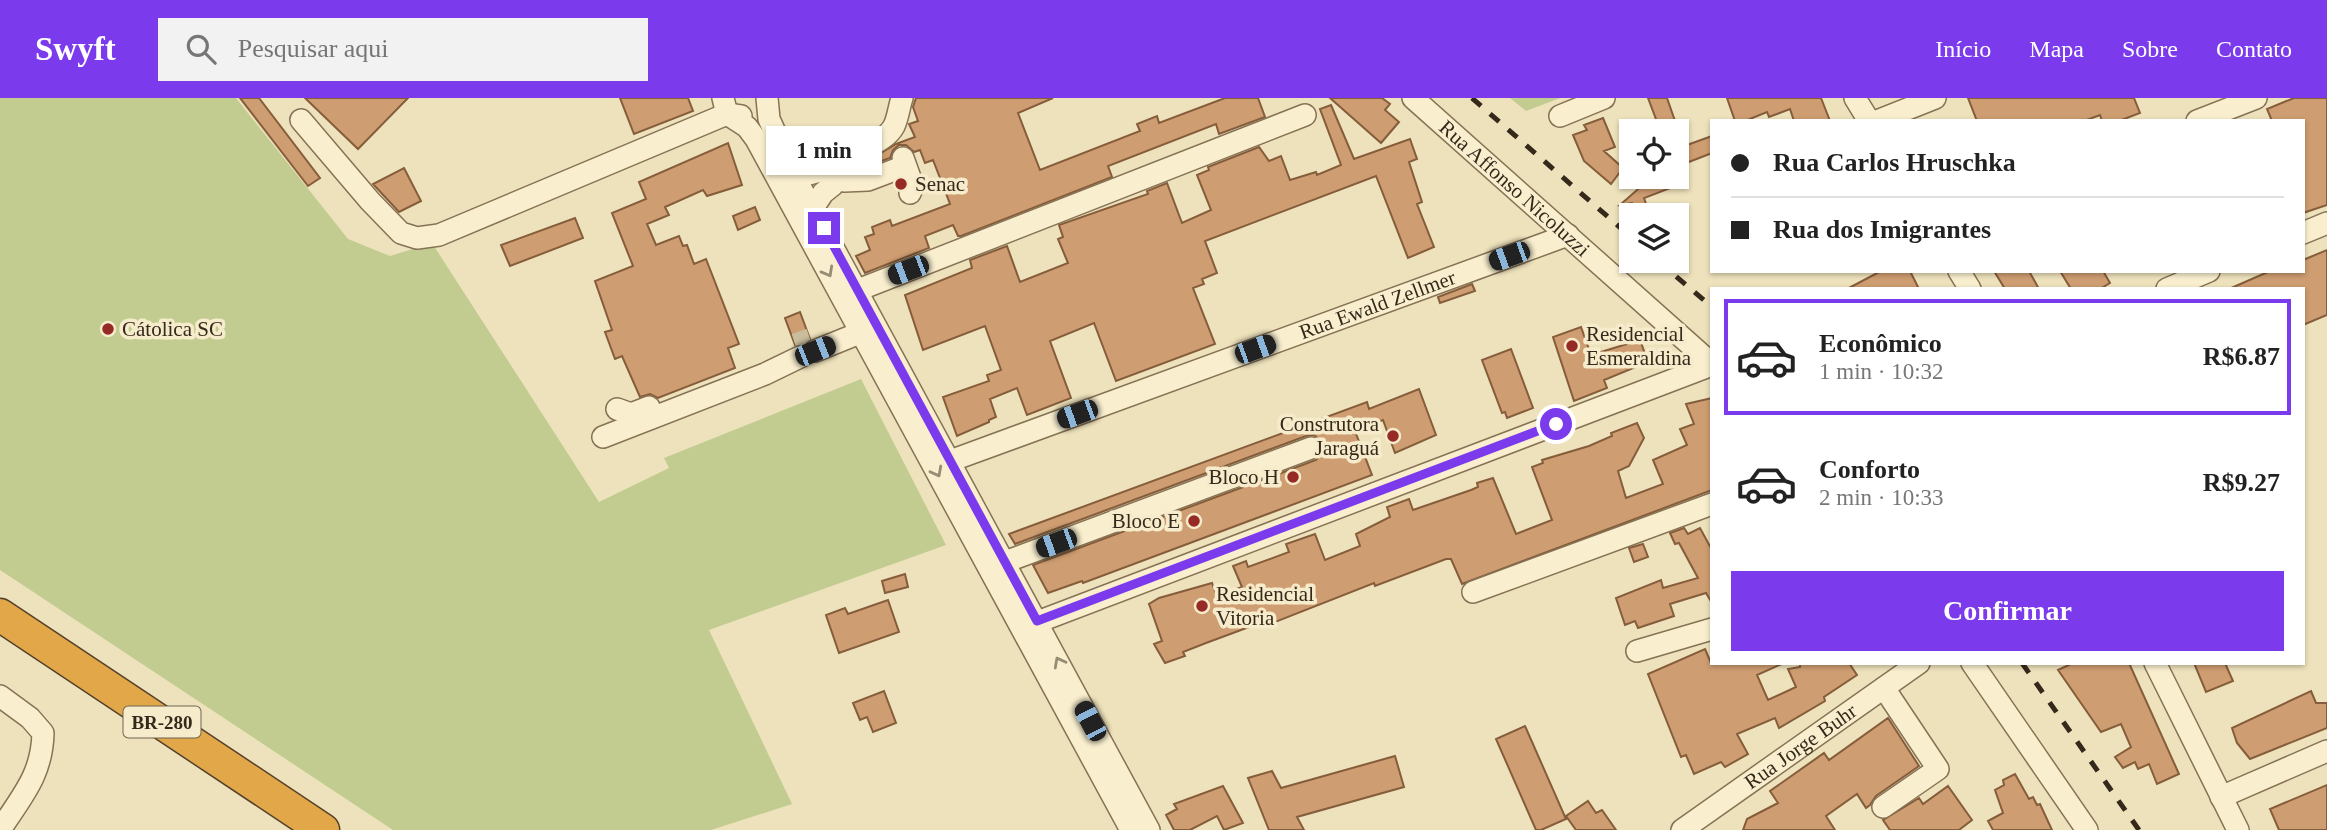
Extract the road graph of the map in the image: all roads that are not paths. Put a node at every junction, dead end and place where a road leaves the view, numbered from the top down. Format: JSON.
{"nodes":[{"id":1,"x":766,"y":98,"type":"edge"},
{"id":2,"x":1413,"y":98,"type":"edge"},
{"id":3,"x":1604,"y":98,"type":"edge"},
{"id":4,"x":1855,"y":98,"type":"edge"},
{"id":5,"x":1935,"y":98,"type":"edge"},
{"id":6,"x":2256,"y":98,"type":"edge"},
{"id":7,"x":896,"y":101,"type":"edge"},
{"id":8,"x":726,"y":103,"type":"edge"},
{"id":9,"x":1305,"y":115,"type":"dead end"},
{"id":10,"x":1560,"y":116,"type":"dead end"},
{"id":11,"x":1868,"y":119,"type":"edge"},
{"id":12,"x":1882,"y":119,"type":"edge"},
{"id":13,"x":2202,"y":119,"type":"edge"},
{"id":14,"x":301,"y":120,"type":"dead end"},
{"id":15,"x":899,"y":151,"type":"junction"},
{"id":16,"x":835,"y":175,"type":"junction"},
{"id":17,"x":791,"y":186,"type":"junction"},
{"id":18,"x":910,"y":193,"type":"dead end"},
{"id":19,"x":813,"y":208,"type":"junction"},
{"id":20,"x":2327,"y":223,"type":"edge"},
{"id":21,"x":2305,"y":232,"type":"edge"},
{"id":22,"x":1568,"y":235,"type":"junction"},
{"id":23,"x":2205,"y":273,"type":"edge"},
{"id":24,"x":2172,"y":287,"type":"edge"},
{"id":25,"x":858,"y":290,"type":"junction"},
{"id":26,"x":864,"y":325,"type":"junction"},
{"id":27,"x":805,"y":348,"type":"junction"},
{"id":28,"x":1710,"y":363,"type":"edge"},
{"id":29,"x":1710,"y":366,"type":"edge"},
{"id":30,"x":617,"y":409,"type":"dead end"},
{"id":31,"x":603,"y":437,"type":"dead end"},
{"id":32,"x":1311,"y":448,"type":"dead end"},
{"id":33,"x":950,"y":461,"type":"junction"},
{"id":34,"x":1710,"y":505,"type":"edge"},
{"id":35,"x":1005,"y":562,"type":"junction"},
{"id":36,"x":1473,"y":592,"type":"dead end"},
{"id":37,"x":0,"y":615,"type":"edge"},
{"id":38,"x":1029,"y":624,"type":"junction"},
{"id":39,"x":1710,"y":630,"type":"edge"},
{"id":40,"x":1637,"y":651,"type":"dead end"},
{"id":41,"x":1916,"y":665,"type":"edge"},
{"id":42,"x":1973,"y":665,"type":"edge"},
{"id":43,"x":2156,"y":665,"type":"edge"},
{"id":44,"x":1884,"y":688,"type":"junction"},
{"id":45,"x":0,"y":696,"type":"edge"},
{"id":46,"x":1084,"y":725,"type":"junction"},
{"id":47,"x":2327,"y":751,"type":"edge"},
{"id":48,"x":2221,"y":797,"type":"junction"},
{"id":49,"x":1883,"y":807,"type":"dead end"},
{"id":50,"x":0,"y":830,"type":"edge"},
{"id":51,"x":323,"y":830,"type":"edge"},
{"id":52,"x":1131,"y":830,"type":"edge"},
{"id":53,"x":1149,"y":830,"type":"edge"},
{"id":54,"x":1682,"y":830,"type":"edge"},
{"id":55,"x":2087,"y":830,"type":"edge"},
{"id":56,"x":2238,"y":830,"type":"edge"}],
"edges":[{"from":1,"to":8,"type":"street"},
{"from":1,"to":17,"type":"street"},
{"from":2,"to":22,"type":"street","name":"Rua Affonso Nicoluzzi"},
{"from":3,"to":10,"type":"street"},
{"from":4,"to":11,"type":"street"},
{"from":5,"to":12,"type":"street"},
{"from":6,"to":13,"type":"street"},
{"from":7,"to":15,"type":"street"},
{"from":8,"to":14,"type":"street"},
{"from":8,"to":17,"type":"street"},
{"from":9,"to":25,"type":"street"},
{"from":15,"to":16,"type":"street"},
{"from":15,"to":16,"type":"street"},
{"from":15,"to":18,"type":"street"},
{"from":16,"to":17,"type":"street"},
{"from":16,"to":19,"type":"street"},
{"from":17,"to":19,"type":"street"},
{"from":17,"to":26,"type":"street","one_way":true},
{"from":19,"to":25,"type":"street"},
{"from":20,"to":21,"type":"street"},
{"from":22,"to":28,"type":"street","name":"Rua Affonso Nicoluzzi"},
{"from":22,"to":33,"type":"street","name":"Rua Ewald Zellmer"},
{"from":23,"to":24,"type":"street"},
{"from":25,"to":26,"type":"street"},
{"from":26,"to":27,"type":"street"},
{"from":26,"to":33,"type":"street"},
{"from":26,"to":38,"type":"street","one_way":true},
{"from":27,"to":30,"type":"street"},
{"from":27,"to":31,"type":"street"},
{"from":29,"to":38,"type":"street"},
{"from":32,"to":35,"type":"street"},
{"from":33,"to":35,"type":"street"},
{"from":34,"to":36,"type":"street"},
{"from":35,"to":38,"type":"street"},
{"from":37,"to":51,"type":"highway","number":"BR-280"},
{"from":38,"to":46,"type":"street"},
{"from":39,"to":40,"type":"street"},
{"from":41,"to":44,"type":"street","name":"Rua Jorge Buhr"},
{"from":42,"to":55,"type":"street"},
{"from":43,"to":48,"type":"street"},
{"from":44,"to":49,"type":"street"},
{"from":44,"to":54,"type":"street","name":"Rua Jorge Buhr"},
{"from":45,"to":50,"type":"street"},
{"from":46,"to":52,"type":"street"},
{"from":46,"to":53,"type":"street"},
{"from":47,"to":48,"type":"street"},
{"from":48,"to":56,"type":"street"}]}
